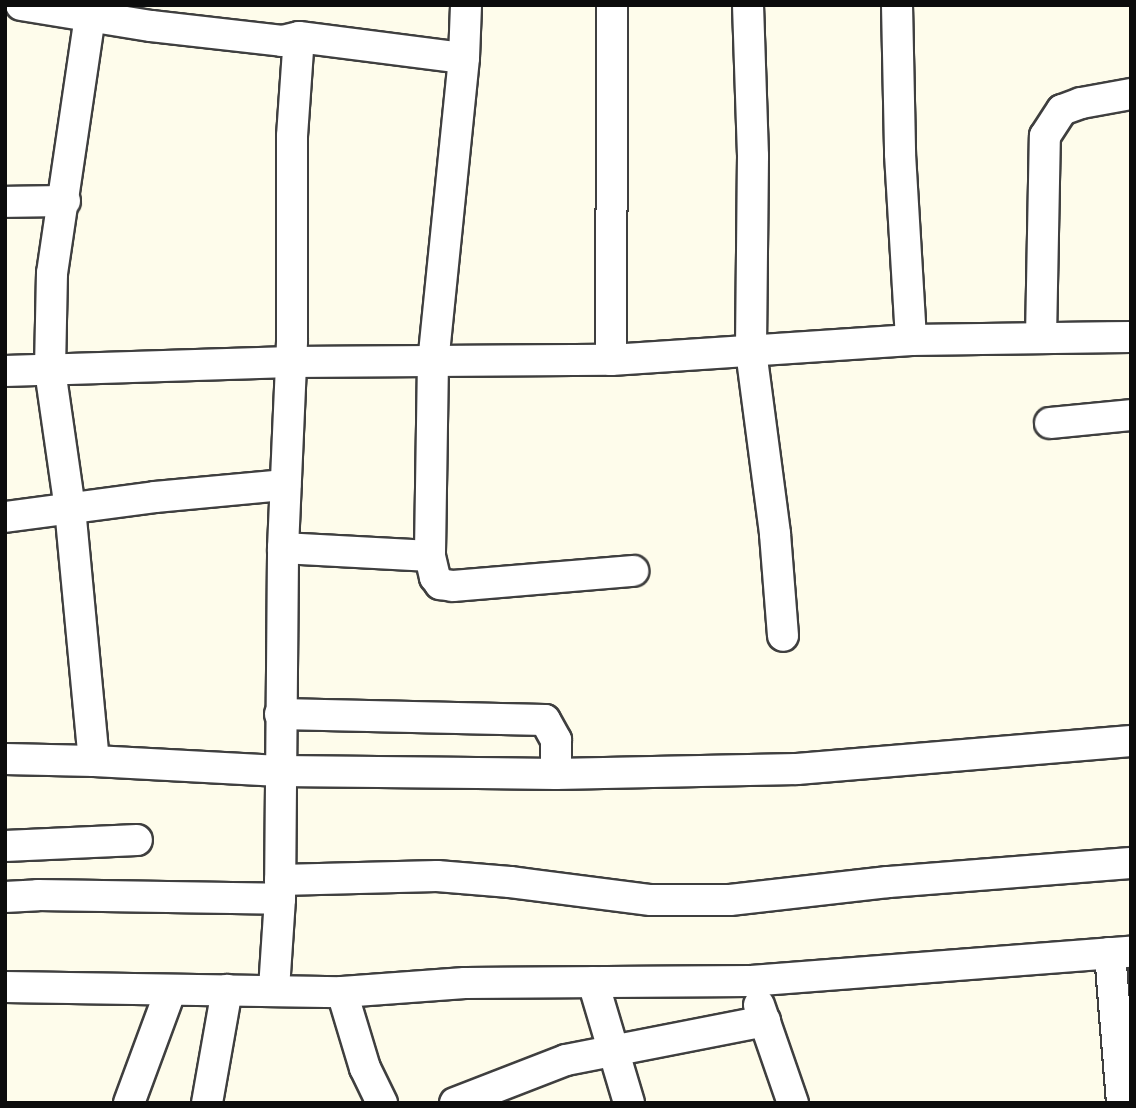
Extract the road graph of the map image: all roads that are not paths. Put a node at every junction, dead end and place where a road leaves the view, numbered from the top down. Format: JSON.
{"nodes":[{"id":1,"x":21,"y":5,"type":"edge"},
{"id":2,"x":466,"y":5,"type":"edge"},
{"id":3,"x":612,"y":5,"type":"edge"},
{"id":4,"x":748,"y":5,"type":"edge"},
{"id":5,"x":897,"y":5,"type":"edge"},
{"id":6,"x":90,"y":16,"type":"junction"},
{"id":7,"x":299,"y":37,"type":"junction"},
{"id":8,"x":464,"y":58,"type":"junction"},
{"id":9,"x":1131,"y":94,"type":"edge"},
{"id":10,"x":65,"y":201,"type":"junction"},
{"id":11,"x":5,"y":202,"type":"edge"},
{"id":12,"x":1131,"y":337,"type":"edge"},
{"id":13,"x":1041,"y":338,"type":"junction"},
{"id":14,"x":911,"y":340,"type":"junction"},
{"id":15,"x":751,"y":351,"type":"junction"},
{"id":16,"x":611,"y":360,"type":"junction"},
{"id":17,"x":433,"y":361,"type":"junction"},
{"id":18,"x":291,"y":362,"type":"junction"},
{"id":19,"x":50,"y":370,"type":"junction"},
{"id":20,"x":5,"y":371,"type":"edge"},
{"id":21,"x":1131,"y":415,"type":"edge"},
{"id":22,"x":1050,"y":423,"type":"dead end"},
{"id":23,"x":285,"y":485,"type":"junction"},
{"id":24,"x":70,"y":508,"type":"junction"},
{"id":25,"x":5,"y":517,"type":"edge"},
{"id":26,"x":283,"y":548,"type":"junction"},
{"id":27,"x":430,"y":556,"type":"junction"},
{"id":28,"x":633,"y":571,"type":"dead end"},
{"id":29,"x":783,"y":636,"type":"dead end"},
{"id":30,"x":280,"y":714,"type":"junction"},
{"id":31,"x":1131,"y":741,"type":"edge"},
{"id":32,"x":5,"y":759,"type":"edge"},
{"id":33,"x":94,"y":761,"type":"junction"},
{"id":34,"x":280,"y":771,"type":"junction"},
{"id":35,"x":556,"y":774,"type":"junction"},
{"id":36,"x":138,"y":840,"type":"dead end"},
{"id":37,"x":5,"y":846,"type":"edge"},
{"id":38,"x":1131,"y":863,"type":"edge"},
{"id":39,"x":280,"y":889,"type":"junction"},
{"id":40,"x":5,"y":897,"type":"edge"},
{"id":41,"x":1120,"y":953,"type":"edge"},
{"id":42,"x":750,"y":981,"type":"junction"},
{"id":43,"x":593,"y":982,"type":"junction"},
{"id":44,"x":5,"y":987,"type":"edge"},
{"id":45,"x":274,"y":989,"type":"junction"},
{"id":46,"x":228,"y":990,"type":"junction"},
{"id":47,"x":170,"y":992,"type":"junction"},
{"id":48,"x":342,"y":992,"type":"junction"},
{"id":49,"x":765,"y":1021,"type":"junction"},
{"id":50,"x":614,"y":1052,"type":"junction"},
{"id":51,"x":129,"y":1103,"type":"edge"},
{"id":52,"x":207,"y":1103,"type":"edge"},
{"id":53,"x":382,"y":1103,"type":"edge"},
{"id":54,"x":455,"y":1103,"type":"edge"},
{"id":55,"x":629,"y":1103,"type":"edge"},
{"id":56,"x":793,"y":1103,"type":"edge"},
{"id":57,"x":1122,"y":1103,"type":"edge"}],
"edges":[{"from":1,"to":6,"type":"street"},
{"from":2,"to":8,"type":"street"},
{"from":3,"to":16,"type":"street"},
{"from":4,"to":15,"type":"street"},
{"from":5,"to":14,"type":"street"},
{"from":6,"to":7,"type":"street"},
{"from":6,"to":10,"type":"street"},
{"from":7,"to":8,"type":"street"},
{"from":7,"to":18,"type":"street"},
{"from":8,"to":17,"type":"street"},
{"from":9,"to":13,"type":"street"},
{"from":10,"to":11,"type":"street"},
{"from":10,"to":19,"type":"street"},
{"from":12,"to":13,"type":"street"},
{"from":13,"to":14,"type":"street"},
{"from":14,"to":15,"type":"street"},
{"from":15,"to":16,"type":"street"},
{"from":15,"to":29,"type":"street"},
{"from":16,"to":17,"type":"street"},
{"from":17,"to":18,"type":"street"},
{"from":17,"to":27,"type":"street"},
{"from":18,"to":19,"type":"street"},
{"from":18,"to":23,"type":"street"},
{"from":19,"to":20,"type":"street"},
{"from":19,"to":24,"type":"street"},
{"from":21,"to":22,"type":"street"},
{"from":23,"to":24,"type":"street"},
{"from":23,"to":26,"type":"street"},
{"from":24,"to":25,"type":"street"},
{"from":24,"to":33,"type":"street"},
{"from":26,"to":27,"type":"street"},
{"from":26,"to":30,"type":"street"},
{"from":27,"to":28,"type":"street"},
{"from":30,"to":34,"type":"street"},
{"from":30,"to":35,"type":"street"},
{"from":31,"to":35,"type":"street"},
{"from":32,"to":33,"type":"street"},
{"from":33,"to":34,"type":"street"},
{"from":34,"to":35,"type":"street"},
{"from":34,"to":39,"type":"street"},
{"from":36,"to":37,"type":"street"},
{"from":38,"to":39,"type":"street"},
{"from":39,"to":40,"type":"street"},
{"from":39,"to":45,"type":"street"},
{"from":41,"to":42,"type":"street"},
{"from":41,"to":57,"type":"street"},
{"from":42,"to":43,"type":"street"},
{"from":42,"to":49,"type":"street"},
{"from":43,"to":48,"type":"street"},
{"from":43,"to":50,"type":"street"},
{"from":44,"to":47,"type":"street"},
{"from":45,"to":46,"type":"street"},
{"from":45,"to":48,"type":"street"},
{"from":46,"to":47,"type":"street"},
{"from":46,"to":52,"type":"street"},
{"from":47,"to":51,"type":"street"},
{"from":48,"to":53,"type":"street"},
{"from":49,"to":50,"type":"street"},
{"from":49,"to":56,"type":"street"},
{"from":50,"to":54,"type":"street"},
{"from":50,"to":55,"type":"street"}]}
